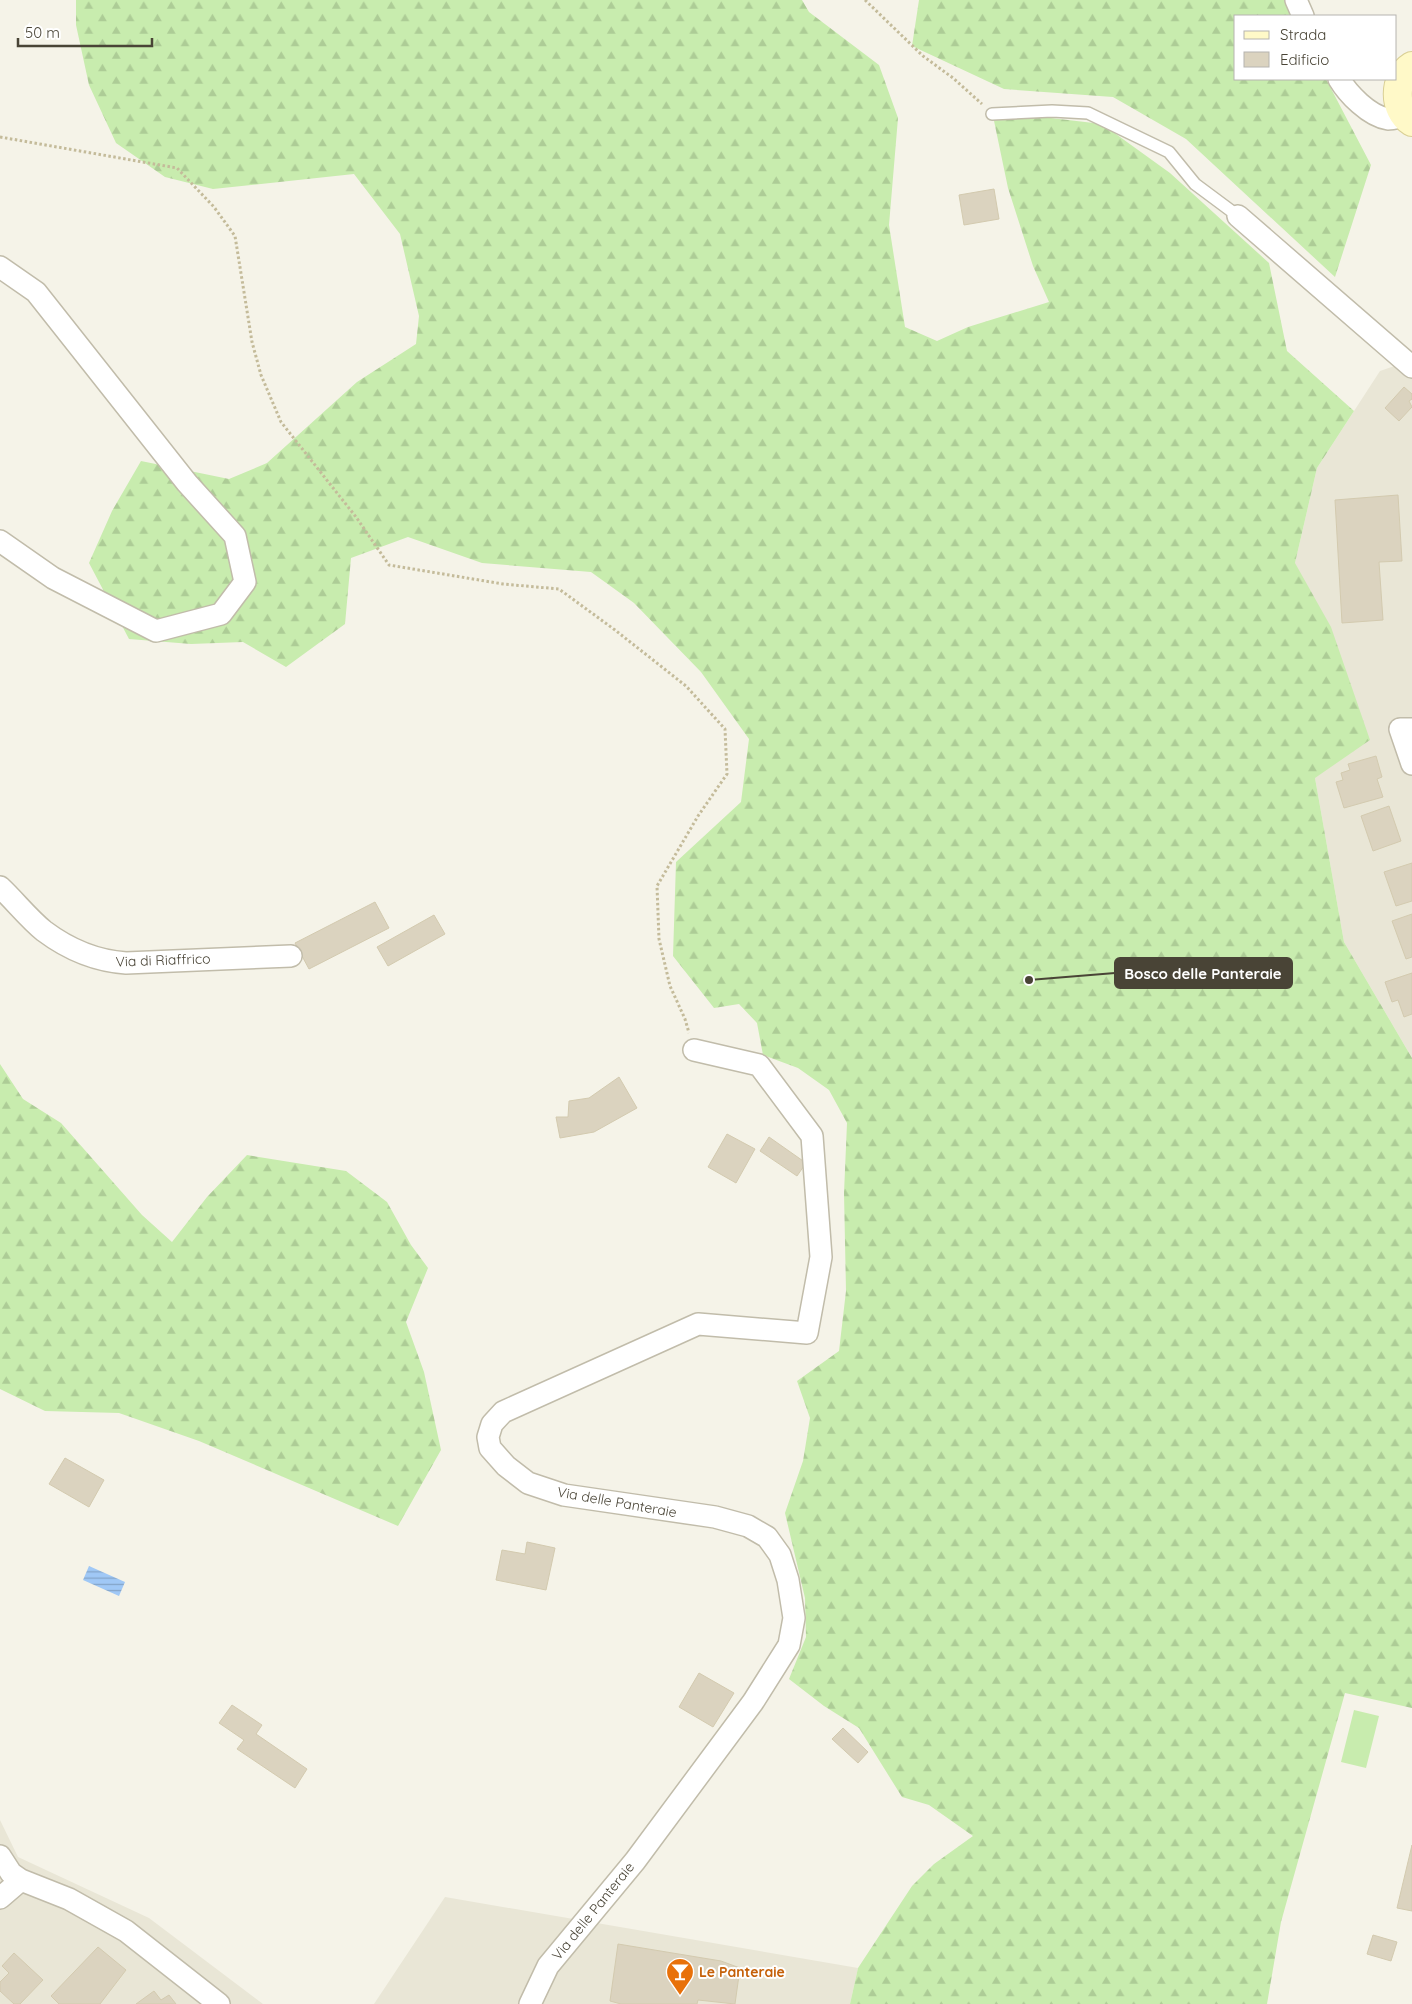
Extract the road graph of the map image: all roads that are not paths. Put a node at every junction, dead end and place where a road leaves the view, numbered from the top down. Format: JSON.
{"nodes":[{"id":1,"x":1296,"y":0,"type":"edge"},
{"id":2,"x":1303,"y":15,"type":"edge"},
{"id":3,"x":1412,"y":66,"type":"edge"},
{"id":4,"x":1340,"y":80,"type":"edge"},
{"id":5,"x":992,"y":114,"type":"road end"},
{"id":6,"x":1408,"y":119,"type":"edge"},
{"id":7,"x":1238,"y":216,"type":"joint"},
{"id":8,"x":0,"y":267,"type":"edge"},
{"id":9,"x":1412,"y":367,"type":"edge"},
{"id":10,"x":0,"y":541,"type":"edge"},
{"id":11,"x":1406,"y":729,"type":"edge"},
{"id":12,"x":1412,"y":764,"type":"edge"},
{"id":13,"x":0,"y":887,"type":"edge"},
{"id":14,"x":291,"y":956,"type":"dead end"},
{"id":15,"x":694,"y":1050,"type":"road end"},
{"id":16,"x":0,"y":1856,"type":"edge"},
{"id":17,"x":21,"y":1880,"type":"junction"},
{"id":18,"x":0,"y":1898,"type":"edge"},
{"id":19,"x":219,"y":2004,"type":"edge"},
{"id":20,"x":530,"y":2004,"type":"edge"}],
"edges":[{"from":1,"to":2,"type":"street"},
{"from":3,"to":6,"type":"main road"},
{"from":4,"to":6,"type":"street"},
{"from":5,"to":7,"type":"lane"},
{"from":7,"to":9,"type":"street"},
{"from":8,"to":10,"type":"street"},
{"from":11,"to":12,"type":"street"},
{"from":13,"to":14,"type":"street","name":"Via di Riaffrico"},
{"from":15,"to":20,"type":"street","name":"Via delle Panteraie"},
{"from":16,"to":17,"type":"street"},
{"from":17,"to":18,"type":"street"},
{"from":17,"to":19,"type":"street"}]}
